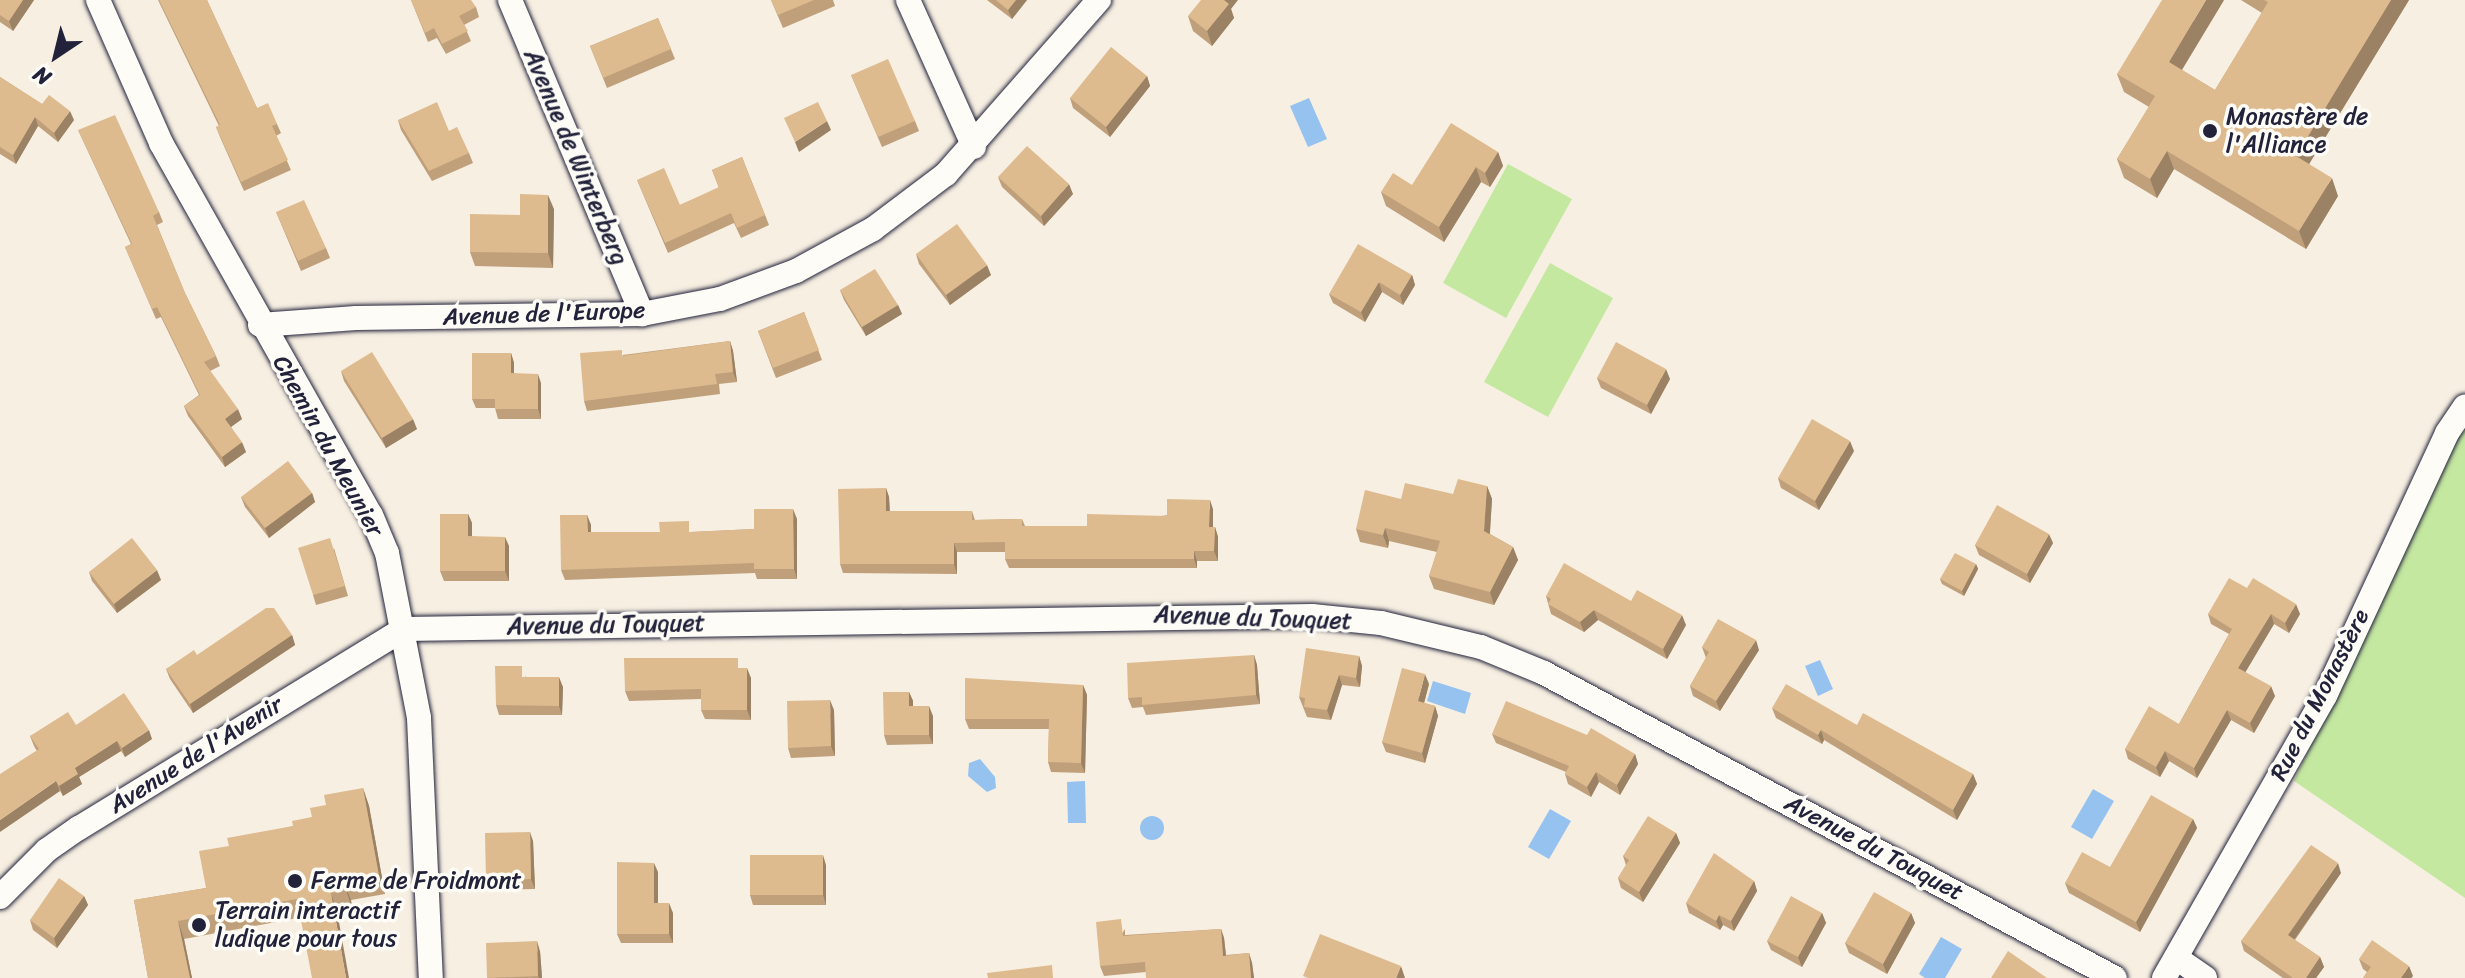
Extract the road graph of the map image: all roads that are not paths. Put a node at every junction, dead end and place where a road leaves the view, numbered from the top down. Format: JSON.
{"nodes":[{"id":1,"x":98,"y":0,"type":"edge"},
{"id":2,"x":510,"y":0,"type":"edge"},
{"id":3,"x":908,"y":0,"type":"edge"},
{"id":4,"x":1099,"y":0,"type":"edge"},
{"id":5,"x":974,"y":147,"type":"junction"},
{"id":6,"x":642,"y":314,"type":"junction"},
{"id":7,"x":260,"y":325,"type":"junction"},
{"id":8,"x":2465,"y":406,"type":"edge"},
{"id":9,"x":404,"y":629,"type":"junction"},
{"id":10,"x":0,"y":897,"type":"edge"},
{"id":11,"x":2171,"y":969,"type":"edge"},
{"id":12,"x":431,"y":978,"type":"edge"},
{"id":13,"x":2115,"y":978,"type":"edge"},
{"id":14,"x":2205,"y":978,"type":"edge"}],
"edges":[{"from":1,"to":7,"type":"street","name":"Chemin du Meunier"},
{"from":2,"to":6,"type":"street","name":"Avenue de Winterberg"},
{"from":3,"to":5,"type":"street"},
{"from":4,"to":5,"type":"street","name":"Avenue de l'Europe"},
{"from":5,"to":6,"type":"street","name":"Avenue de l'Europe"},
{"from":6,"to":7,"type":"street","name":"Avenue de l'Europe"},
{"from":7,"to":9,"type":"street","name":"Chemin du Meunier"},
{"from":8,"to":11,"type":"street","name":"Rue du Monastère"},
{"from":9,"to":10,"type":"street","name":"Avenue de l'Avenir"},
{"from":9,"to":12,"type":"street","name":"Chemin du Meunier"},
{"from":9,"to":13,"type":"street","name":"Avenue du Touquet"},
{"from":11,"to":14,"type":"street"}]}
